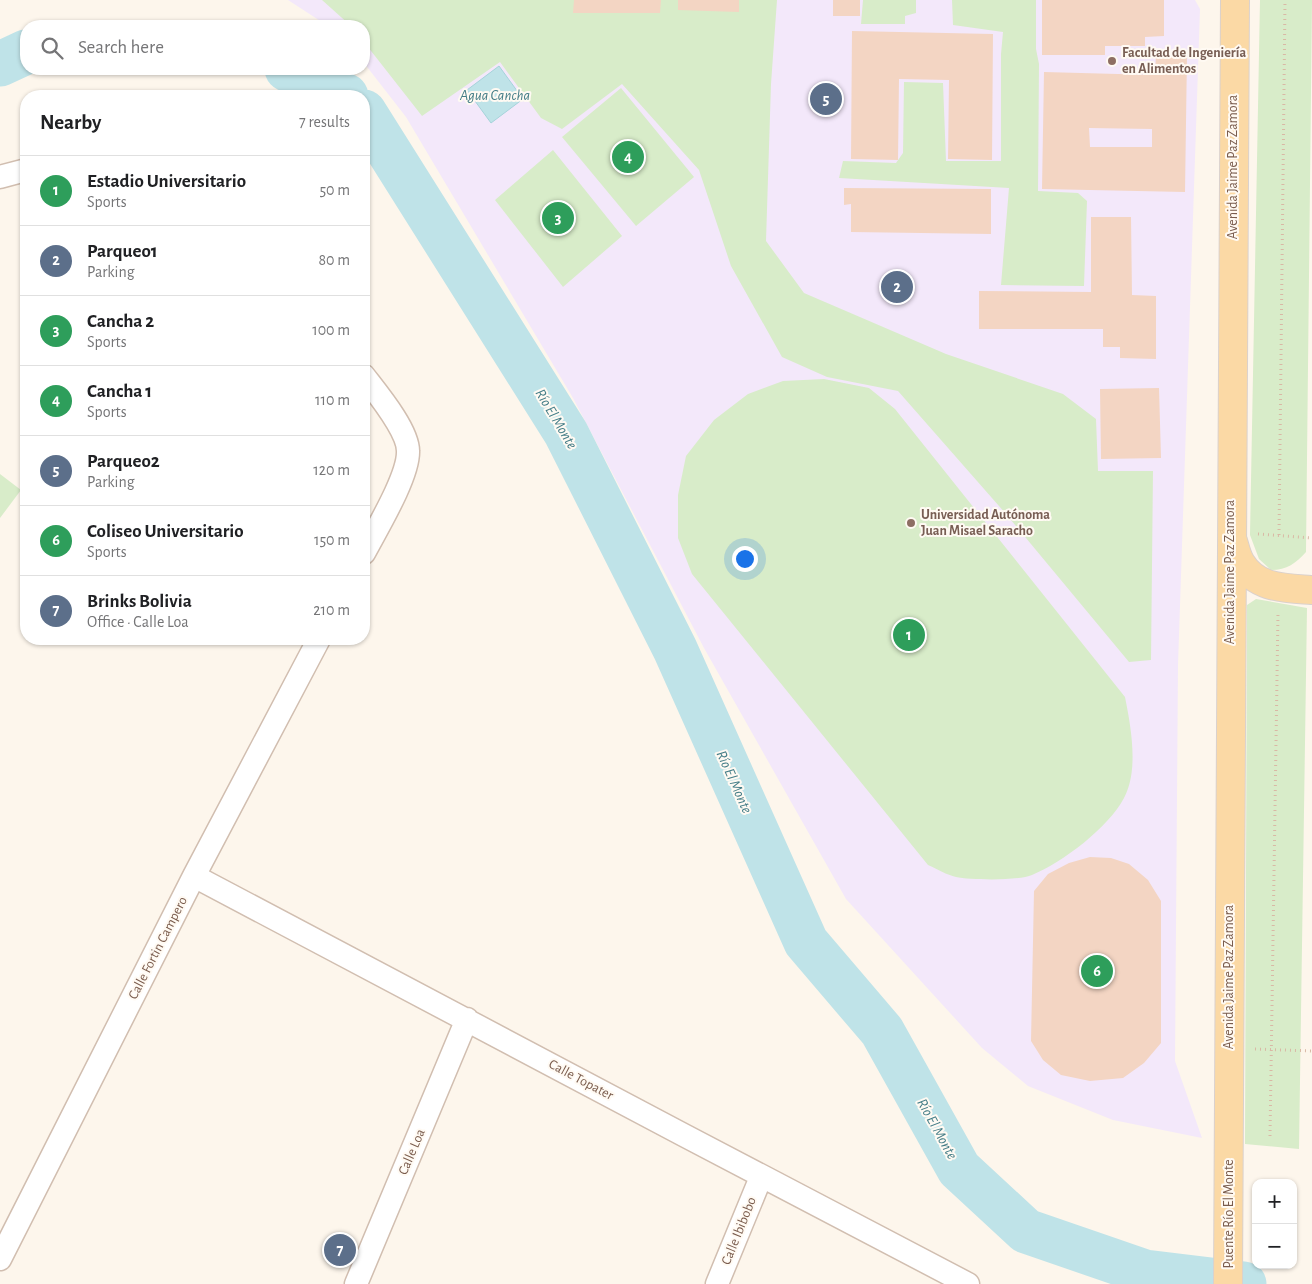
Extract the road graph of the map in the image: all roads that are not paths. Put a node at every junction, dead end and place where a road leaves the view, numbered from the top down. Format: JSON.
{"nodes":[{"id":1,"x":1235,"y":0,"type":"edge"},
{"id":2,"x":20,"y":172,"type":"edge"},
{"id":3,"x":0,"y":177,"type":"edge"},
{"id":4,"x":370,"y":385,"type":"edge"},
{"id":5,"x":1230,"y":532,"type":"junction"},
{"id":6,"x":370,"y":542,"type":"edge"},
{"id":7,"x":1312,"y":590,"type":"edge"},
{"id":8,"x":316,"y":645,"type":"edge"},
{"id":9,"x":194,"y":876,"type":"junction"},
{"id":10,"x":467,"y":1019,"type":"junction"},
{"id":11,"x":1229,"y":1144,"type":"joint"},
{"id":12,"x":761,"y":1178,"type":"junction"},
{"id":13,"x":0,"y":1259,"type":"edge"},
{"id":14,"x":356,"y":1284,"type":"edge"},
{"id":15,"x":717,"y":1284,"type":"edge"},
{"id":16,"x":968,"y":1284,"type":"edge"},
{"id":17,"x":1228,"y":1284,"type":"edge"}],
"edges":[{"from":1,"to":5,"type":"main road","name":"Avenida Jaime Paz Zamora"},
{"from":2,"to":3,"type":"street"},
{"from":4,"to":6,"type":"street"},
{"from":5,"to":7,"type":"main road"},
{"from":5,"to":11,"type":"main road","name":"Avenida Jaime Paz Zamora"},
{"from":8,"to":9,"type":"street","name":"Calle Fortin Campero"},
{"from":9,"to":10,"type":"street","name":"Calle Topater"},
{"from":9,"to":13,"type":"street","name":"Calle Fortin Campero"},
{"from":10,"to":12,"type":"street","name":"Calle Topater"},
{"from":10,"to":14,"type":"street","name":"Calle Loa"},
{"from":11,"to":17,"type":"main road","name":"Puente Río El Monte"},
{"from":12,"to":15,"type":"street","name":"Calle Ibibobo"},
{"from":12,"to":16,"type":"street","name":"Calle Topater"}]}
